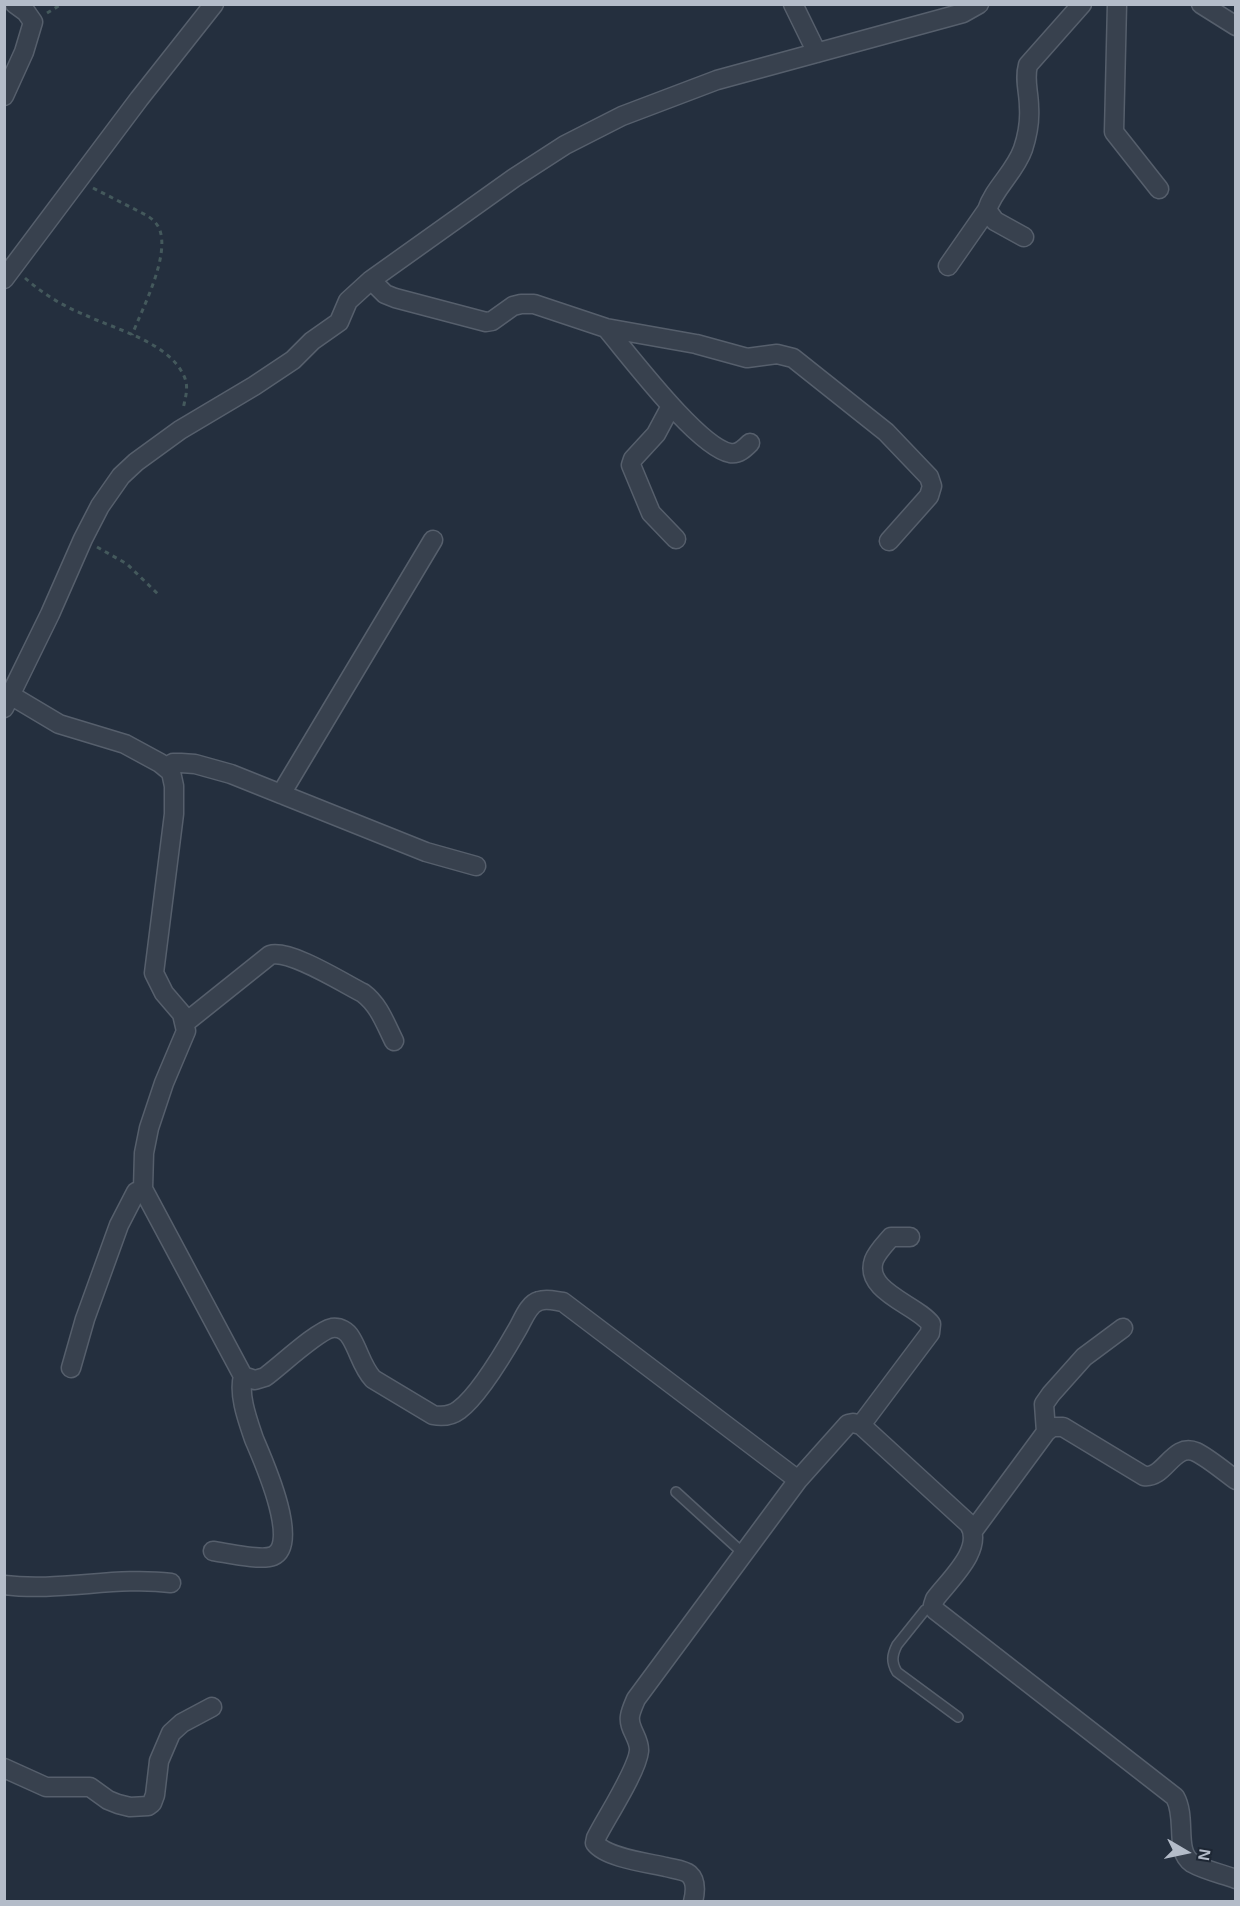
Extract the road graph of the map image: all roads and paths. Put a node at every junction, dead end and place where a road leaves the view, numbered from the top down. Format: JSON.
{"nodes":[{"id":1,"x":15,"y":4,"type":"edge"},
{"id":2,"x":213,"y":4,"type":"edge"},
{"id":3,"x":793,"y":4,"type":"edge"},
{"id":4,"x":979,"y":4,"type":"edge"},
{"id":5,"x":1082,"y":4,"type":"edge"},
{"id":6,"x":1117,"y":4,"type":"edge"},
{"id":7,"x":1201,"y":4,"type":"edge"},
{"id":8,"x":1236,"y":26,"type":"edge"},
{"id":9,"x":818,"y":52,"type":"junction"},
{"id":10,"x":4,"y":96,"type":"edge"},
{"id":11,"x":78,"y":180,"type":"junction"},
{"id":12,"x":1159,"y":189,"type":"dead end"},
{"id":13,"x":987,"y":210,"type":"junction"},
{"id":14,"x":1024,"y":237,"type":"dead end"},
{"id":15,"x":948,"y":266,"type":"dead end"},
{"id":16,"x":7,"y":269,"type":"edge"},
{"id":17,"x":371,"y":280,"type":"junction"},
{"id":18,"x":606,"y":328,"type":"junction"},
{"id":19,"x":132,"y":335,"type":"junction"},
{"id":20,"x":671,"y":406,"type":"junction"},
{"id":21,"x":180,"y":430,"type":"junction"},
{"id":22,"x":750,"y":443,"type":"dead end"},
{"id":23,"x":83,"y":538,"type":"junction"},
{"id":24,"x":676,"y":539,"type":"dead end"},
{"id":25,"x":433,"y":540,"type":"dead end"},
{"id":26,"x":889,"y":541,"type":"dead end"},
{"id":27,"x":160,"y":596,"type":"dead end"},
{"id":28,"x":8,"y":702,"type":"edge"},
{"id":29,"x":166,"y":767,"type":"junction"},
{"id":30,"x":281,"y":794,"type":"junction"},
{"id":31,"x":476,"y":866,"type":"dead end"},
{"id":32,"x":185,"y":1023,"type":"junction"},
{"id":33,"x":394,"y":1041,"type":"dead end"},
{"id":34,"x":143,"y":1189,"type":"junction"},
{"id":35,"x":910,"y":1237,"type":"dead end"},
{"id":36,"x":1123,"y":1328,"type":"dead end"},
{"id":37,"x":72,"y":1368,"type":"dead end"},
{"id":38,"x":243,"y":1376,"type":"junction"},
{"id":39,"x":861,"y":1425,"type":"junction"},
{"id":40,"x":1046,"y":1432,"type":"junction"},
{"id":41,"x":798,"y":1480,"type":"junction"},
{"id":42,"x":1236,"y":1480,"type":"edge"},
{"id":43,"x":676,"y":1492,"type":"dead end"},
{"id":44,"x":973,"y":1530,"type":"junction"},
{"id":45,"x":213,"y":1551,"type":"dead end"},
{"id":46,"x":744,"y":1554,"type":"junction"},
{"id":47,"x":171,"y":1583,"type":"dead end"},
{"id":48,"x":4,"y":1585,"type":"edge"},
{"id":49,"x":933,"y":1605,"type":"junction"},
{"id":50,"x":212,"y":1707,"type":"dead end"},
{"id":51,"x":958,"y":1717,"type":"dead end"},
{"id":52,"x":4,"y":1768,"type":"edge"},
{"id":53,"x":1236,"y":1879,"type":"edge"},
{"id":54,"x":693,"y":1902,"type":"edge"}],
"edges":[{"from":1,"to":10,"type":"street"},
{"from":2,"to":11,"type":"street"},
{"from":3,"to":9,"type":"street"},
{"from":4,"to":9,"type":"street"},
{"from":5,"to":13,"type":"street"},
{"from":6,"to":12,"type":"street"},
{"from":7,"to":8,"type":"street"},
{"from":9,"to":17,"type":"street"},
{"from":11,"to":16,"type":"street"},
{"from":11,"to":19,"type":"path"},
{"from":13,"to":14,"type":"street"},
{"from":13,"to":15,"type":"street"},
{"from":16,"to":19,"type":"path"},
{"from":17,"to":18,"type":"street"},
{"from":17,"to":21,"type":"street"},
{"from":18,"to":20,"type":"street"},
{"from":18,"to":26,"type":"street"},
{"from":19,"to":21,"type":"path"},
{"from":20,"to":22,"type":"street"},
{"from":20,"to":24,"type":"street"},
{"from":21,"to":23,"type":"street"},
{"from":23,"to":27,"type":"path"},
{"from":23,"to":28,"type":"street"},
{"from":25,"to":30,"type":"street"},
{"from":28,"to":29,"type":"street"},
{"from":29,"to":30,"type":"street"},
{"from":29,"to":32,"type":"street"},
{"from":30,"to":31,"type":"street"},
{"from":32,"to":33,"type":"street"},
{"from":32,"to":34,"type":"street"},
{"from":34,"to":37,"type":"street"},
{"from":34,"to":38,"type":"street"},
{"from":35,"to":39,"type":"street"},
{"from":36,"to":40,"type":"street"},
{"from":38,"to":41,"type":"street"},
{"from":38,"to":45,"type":"street"},
{"from":39,"to":41,"type":"street"},
{"from":39,"to":44,"type":"street"},
{"from":40,"to":42,"type":"street"},
{"from":40,"to":44,"type":"street"},
{"from":41,"to":46,"type":"street"},
{"from":43,"to":46,"type":"lane"},
{"from":44,"to":49,"type":"street"},
{"from":46,"to":54,"type":"street"},
{"from":47,"to":48,"type":"street"},
{"from":49,"to":51,"type":"lane"},
{"from":49,"to":53,"type":"street"},
{"from":50,"to":52,"type":"street"}]}
